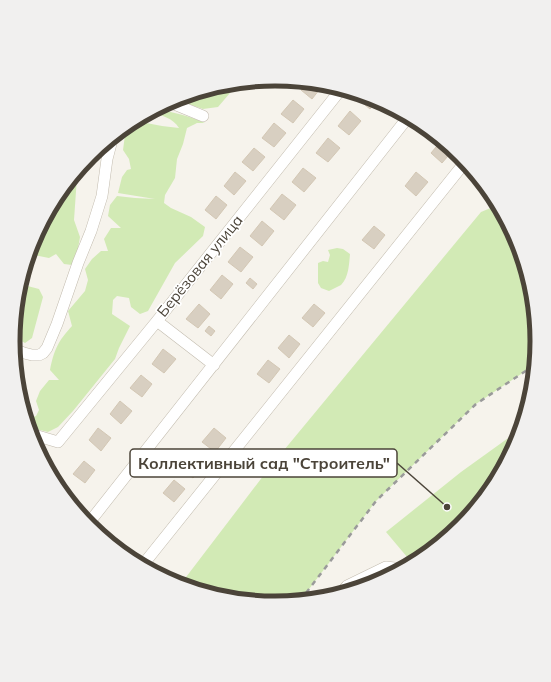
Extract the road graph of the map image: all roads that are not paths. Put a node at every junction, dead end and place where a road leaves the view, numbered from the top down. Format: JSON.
{"nodes":[{"id":1,"x":338,"y":93,"type":"edge"},
{"id":2,"x":177,"y":105,"type":"edge"},
{"id":3,"x":203,"y":116,"type":"dead end"},
{"id":4,"x":405,"y":121,"type":"edge"},
{"id":5,"x":110,"y":146,"type":"edge"},
{"id":6,"x":462,"y":166,"type":"edge"},
{"id":7,"x":157,"y":321,"type":"junction"},
{"id":8,"x":21,"y":352,"type":"edge"},
{"id":9,"x":214,"y":365,"type":"junction"},
{"id":10,"x":38,"y":436,"type":"edge"},
{"id":11,"x":92,"y":519,"type":"edge"},
{"id":12,"x":146,"y":561,"type":"edge"},
{"id":13,"x":393,"y":568,"type":"edge"},
{"id":14,"x":346,"y":587,"type":"edge"}],
"edges":[{"from":1,"to":7,"type":"street","name":"Берёзовая улица"},
{"from":2,"to":3,"type":"street"},
{"from":4,"to":9,"type":"street"},
{"from":5,"to":8,"type":"street"},
{"from":6,"to":12,"type":"street"},
{"from":7,"to":9,"type":"street"},
{"from":7,"to":10,"type":"street","name":"Берёзовая улица"},
{"from":9,"to":11,"type":"street"},
{"from":13,"to":14,"type":"street"}]}
